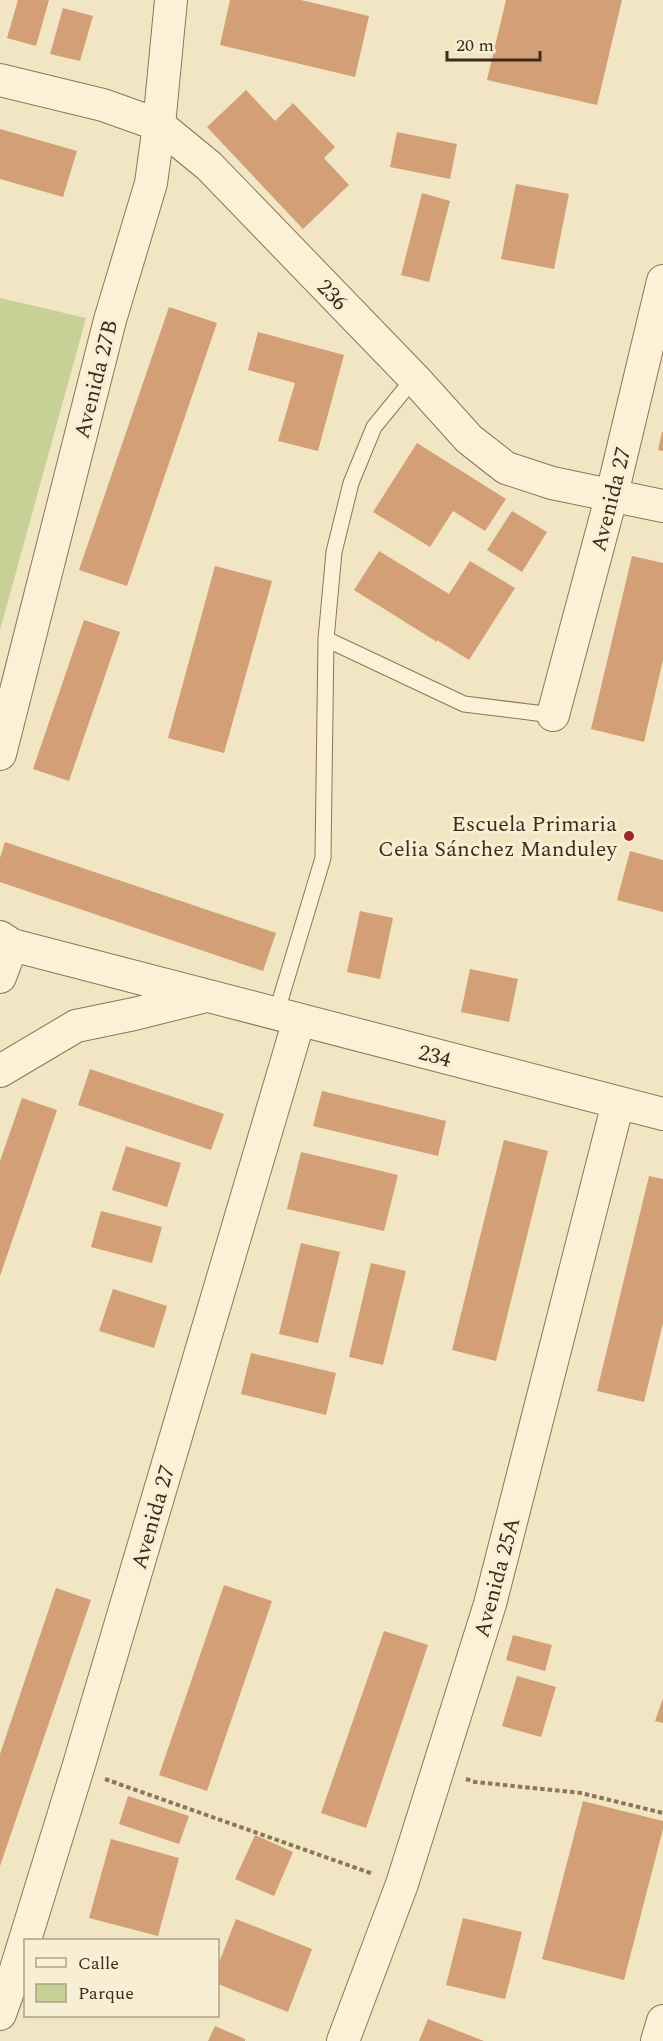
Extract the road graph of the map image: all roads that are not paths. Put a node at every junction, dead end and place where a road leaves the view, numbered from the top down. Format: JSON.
{"nodes":[{"id":1,"x":171,"y":0,"type":"edge"},
{"id":2,"x":0,"y":80,"type":"edge"},
{"id":3,"x":159,"y":125,"type":"junction"},
{"id":4,"x":663,"y":281,"type":"edge"},
{"id":5,"x":414,"y":378,"type":"junction"},
{"id":6,"x":612,"y":494,"type":"junction"},
{"id":7,"x":663,"y":506,"type":"edge"},
{"id":8,"x":326,"y":639,"type":"junction"},
{"id":9,"x":553,"y":715,"type":"joint"},
{"id":10,"x":0,"y":754,"type":"edge"},
{"id":11,"x":6,"y":941,"type":"edge"},
{"id":12,"x":0,"y":977,"type":"edge"},
{"id":13,"x":206,"y":996,"type":"junction"},
{"id":14,"x":288,"y":1017,"type":"junction"},
{"id":15,"x":0,"y":1071,"type":"edge"},
{"id":16,"x":618,"y":1103,"type":"junction"},
{"id":17,"x":663,"y":1114,"type":"edge"},
{"id":18,"x":25,"y":1939,"type":"edge"},
{"id":19,"x":24,"y":1943,"type":"edge"},
{"id":20,"x":0,"y":2014,"type":"edge"},
{"id":21,"x":663,"y":2021,"type":"edge"},
{"id":22,"x":343,"y":2041,"type":"edge"},
{"id":23,"x":657,"y":2041,"type":"edge"}],
"edges":[{"from":1,"to":3,"type":"street","name":"Avenida 27B"},
{"from":2,"to":3,"type":"street","name":"236"},
{"from":3,"to":5,"type":"street","name":"236"},
{"from":3,"to":10,"type":"street","name":"Avenida 27B"},
{"from":4,"to":6,"type":"street","name":"Avenida 27"},
{"from":5,"to":6,"type":"street","name":"236"},
{"from":5,"to":8,"type":"lane"},
{"from":6,"to":7,"type":"street","name":"236"},
{"from":6,"to":9,"type":"street","name":"Avenida 27"},
{"from":8,"to":9,"type":"lane"},
{"from":8,"to":14,"type":"lane"},
{"from":11,"to":12,"type":"street"},
{"from":11,"to":13,"type":"street","name":"234"},
{"from":13,"to":14,"type":"street","name":"234"},
{"from":13,"to":15,"type":"street","name":"234"},
{"from":14,"to":16,"type":"street","name":"234"},
{"from":14,"to":18,"type":"street","name":"Avenida 27"},
{"from":16,"to":17,"type":"street","name":"234"},
{"from":16,"to":22,"type":"street","name":"Avenida 25A"},
{"from":19,"to":20,"type":"street","name":"Avenida 27"},
{"from":21,"to":23,"type":"street"}]}
